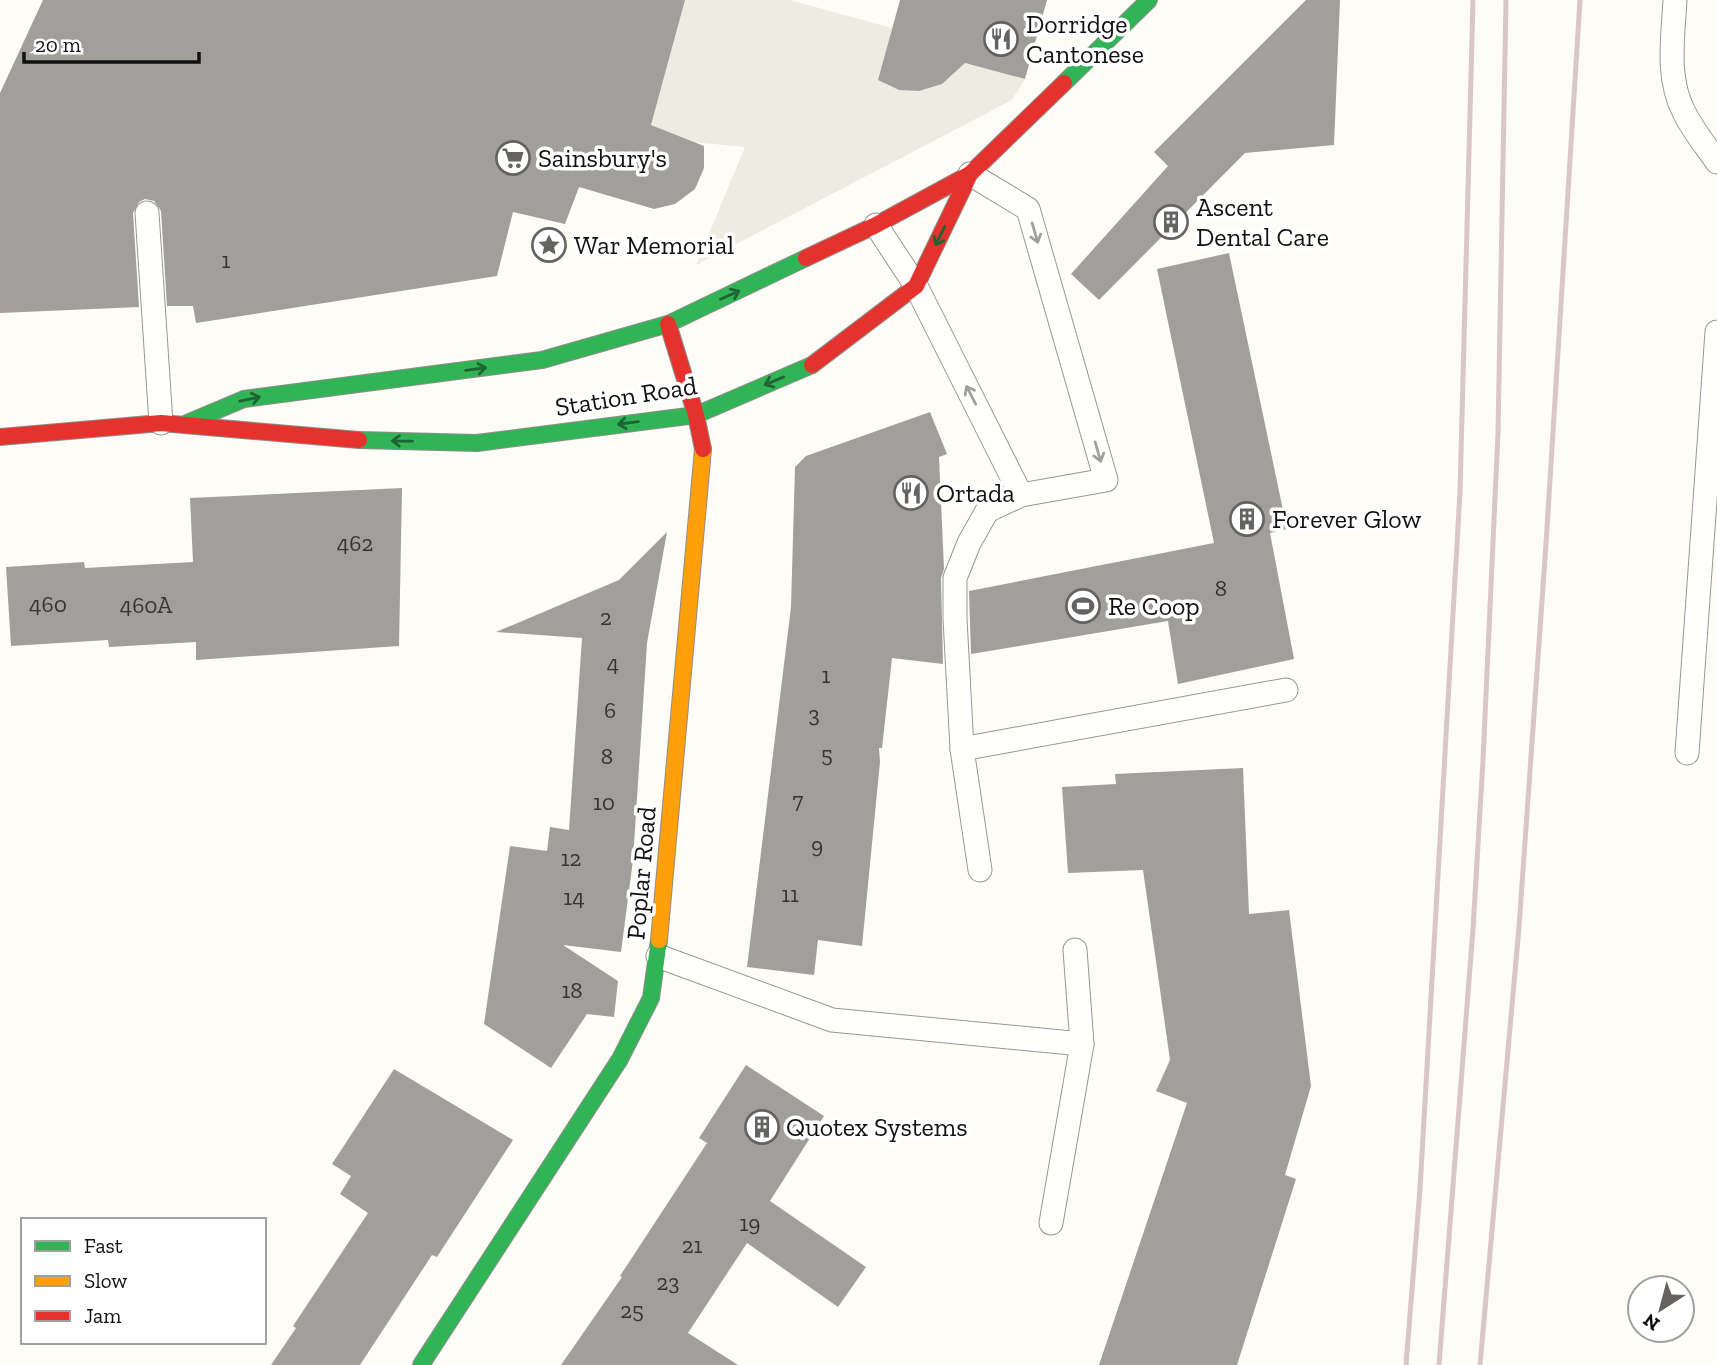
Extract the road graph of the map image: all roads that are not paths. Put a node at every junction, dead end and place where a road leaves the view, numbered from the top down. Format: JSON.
{"nodes":[{"id":1,"x":1149,"y":0,"type":"edge"},
{"id":2,"x":1675,"y":0,"type":"edge"},
{"id":3,"x":1717,"y":162,"type":"edge"},
{"id":4,"x":970,"y":174,"type":"junction"},
{"id":5,"x":146,"y":213,"type":"dead end"},
{"id":6,"x":876,"y":225,"type":"junction"},
{"id":7,"x":916,"y":286,"type":"junction"},
{"id":8,"x":668,"y":324,"type":"junction"},
{"id":9,"x":1717,"y":332,"type":"edge"},
{"id":10,"x":696,"y":415,"type":"junction"},
{"id":11,"x":161,"y":423,"type":"junction"},
{"id":12,"x":187,"y":423,"type":"junction"},
{"id":13,"x":0,"y":437,"type":"edge"},
{"id":14,"x":1021,"y":495,"type":"junction"},
{"id":15,"x":1286,"y":690,"type":"dead end"},
{"id":16,"x":961,"y":749,"type":"junction"},
{"id":17,"x":1687,"y":753,"type":"dead end"},
{"id":18,"x":980,"y":870,"type":"dead end"},
{"id":19,"x":1076,"y":950,"type":"dead end"},
{"id":20,"x":658,"y":956,"type":"junction"},
{"id":21,"x":1082,"y":1044,"type":"junction"},
{"id":22,"x":1051,"y":1223,"type":"dead end"},
{"id":23,"x":421,"y":1365,"type":"edge"}],
"edges":[{"from":1,"to":4,"type":"main road","name":"Station Road"},
{"from":2,"to":3,"type":"lane"},
{"from":4,"to":6,"type":"main road","name":"Station Road"},
{"from":4,"to":7,"type":"main road","name":"Station Road","one_way":true},
{"from":4,"to":14,"type":"lane","one_way":true},
{"from":5,"to":11,"type":"lane"},
{"from":6,"to":7,"type":"lane"},
{"from":8,"to":6,"type":"main road","name":"Station Road","one_way":true},
{"from":7,"to":10,"type":"main road","name":"Station Road","one_way":true},
{"from":14,"to":7,"type":"lane","one_way":true},
{"from":8,"to":10,"type":"main road","name":"Poplar Road"},
{"from":12,"to":8,"type":"main road","name":"Station Road","one_way":true},
{"from":9,"to":17,"type":"lane"},
{"from":10,"to":12,"type":"main road","name":"Station Road","one_way":true},
{"from":10,"to":20,"type":"main road","name":"Poplar Road"},
{"from":11,"to":12,"type":"main road","name":"Station Road"},
{"from":11,"to":13,"type":"main road","name":"Station Road"},
{"from":14,"to":16,"type":"lane"},
{"from":15,"to":16,"type":"lane"},
{"from":16,"to":18,"type":"lane"},
{"from":19,"to":21,"type":"lane"},
{"from":20,"to":21,"type":"lane"},
{"from":20,"to":23,"type":"main road","name":"Poplar Road"},
{"from":21,"to":22,"type":"lane"}]}
